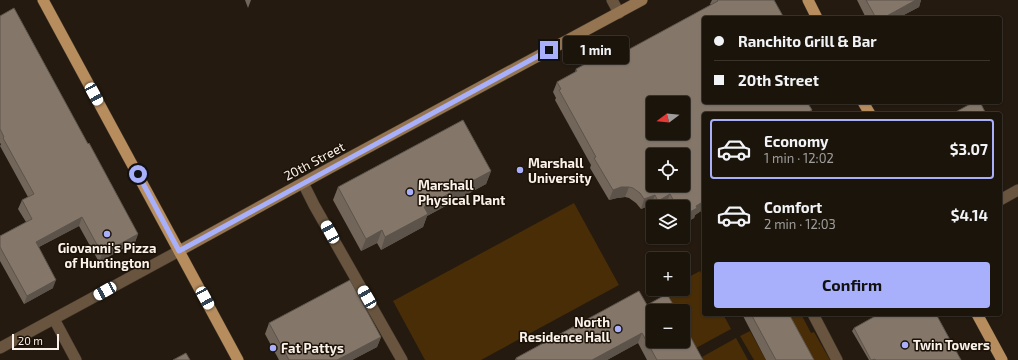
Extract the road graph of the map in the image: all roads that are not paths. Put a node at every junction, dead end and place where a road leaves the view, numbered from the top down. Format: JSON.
{"nodes":[{"id":1,"x":43,"y":0,"type":"edge"},
{"id":2,"x":612,"y":0,"type":"edge"},
{"id":3,"x":642,"y":0,"type":"edge"},
{"id":4,"x":808,"y":0,"type":"edge"},
{"id":5,"x":619,"y":13,"type":"junction"},
{"id":6,"x":816,"y":16,"type":"edge"},
{"id":7,"x":303,"y":183,"type":"junction"},
{"id":8,"x":1018,"y":190,"type":"edge"},
{"id":9,"x":1002,"y":199,"type":"edge"},
{"id":10,"x":179,"y":251,"type":"junction"},
{"id":11,"x":814,"y":316,"type":"edge"},
{"id":12,"x":979,"y":316,"type":"edge"},
{"id":13,"x":54,"y":319,"type":"junction"},
{"id":14,"x":0,"y":348,"type":"edge"},
{"id":15,"x":76,"y":360,"type":"edge"},
{"id":16,"x":238,"y":360,"type":"edge"},
{"id":17,"x":402,"y":360,"type":"edge"},
{"id":18,"x":837,"y":360,"type":"edge"},
{"id":19,"x":1002,"y":360,"type":"edge"}],
"edges":[{"from":1,"to":10,"type":"main road"},
{"from":2,"to":5,"type":"street"},
{"from":3,"to":5,"type":"main road","name":"20th Street"},
{"from":4,"to":6,"type":"main road"},
{"from":5,"to":7,"type":"main road","name":"20th Street"},
{"from":7,"to":10,"type":"main road","name":"20th Street"},
{"from":7,"to":17,"type":"street"},
{"from":8,"to":9,"type":"street"},
{"from":10,"to":13,"type":"street","name":"20th Street"},
{"from":10,"to":16,"type":"main road"},
{"from":11,"to":18,"type":"street"},
{"from":12,"to":19,"type":"main road"},
{"from":13,"to":14,"type":"street","name":"20th Street"},
{"from":13,"to":15,"type":"street"}]}
